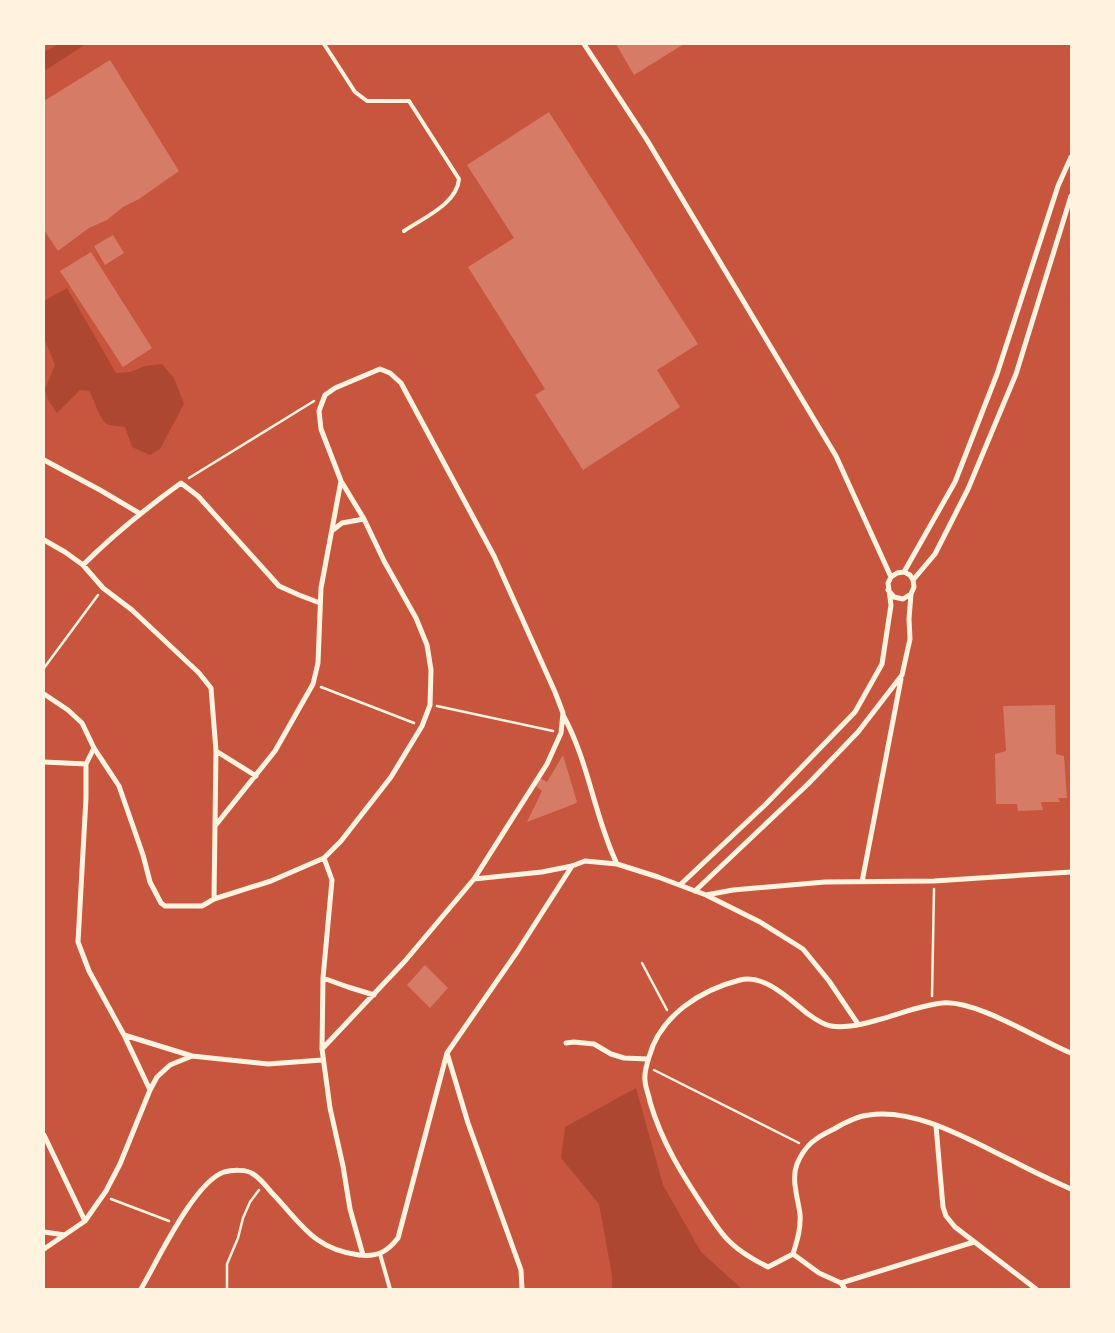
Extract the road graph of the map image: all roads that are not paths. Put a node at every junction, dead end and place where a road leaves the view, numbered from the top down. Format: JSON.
{"nodes":[{"id":1,"x":324,"y":44,"type":"edge"},
{"id":2,"x":584,"y":44,"type":"edge"},
{"id":3,"x":1071,"y":157,"type":"edge"},
{"id":4,"x":1071,"y":196,"type":"edge"},
{"id":5,"x":404,"y":231,"type":"dead end"},
{"id":6,"x":44,"y":460,"type":"edge"},
{"id":7,"x":341,"y":481,"type":"junction"},
{"id":8,"x":139,"y":513,"type":"junction"},
{"id":9,"x":364,"y":518,"type":"junction"},
{"id":10,"x":333,"y":530,"type":"junction"},
{"id":11,"x":44,"y":540,"type":"edge"},
{"id":12,"x":83,"y":565,"type":"junction"},
{"id":13,"x":904,"y":572,"type":"junction"},
{"id":14,"x":891,"y":577,"type":"junction"},
{"id":15,"x":913,"y":580,"type":"junction"},
{"id":16,"x":888,"y":590,"type":"junction"},
{"id":17,"x":911,"y":594,"type":"junction"},
{"id":18,"x":320,"y":603,"type":"junction"},
{"id":19,"x":902,"y":676,"type":"junction"},
{"id":20,"x":44,"y":694,"type":"edge"},
{"id":21,"x":563,"y":713,"type":"junction"},
{"id":22,"x":94,"y":748,"type":"junction"},
{"id":23,"x":216,"y":751,"type":"junction"},
{"id":24,"x":44,"y":762,"type":"edge"},
{"id":25,"x":86,"y":764,"type":"junction"},
{"id":26,"x":256,"y":776,"type":"junction"},
{"id":27,"x":214,"y":827,"type":"junction"},
{"id":28,"x":324,"y":858,"type":"junction"},
{"id":29,"x":618,"y":864,"type":"junction"},
{"id":30,"x":572,"y":866,"type":"junction"},
{"id":31,"x":1071,"y":872,"type":"edge"},
{"id":32,"x":474,"y":880,"type":"junction"},
{"id":33,"x":862,"y":882,"type":"junction"},
{"id":34,"x":680,"y":885,"type":"junction"},
{"id":35,"x":695,"y":891,"type":"junction"},
{"id":36,"x":706,"y":895,"type":"junction"},
{"id":37,"x":214,"y":900,"type":"junction"},
{"id":38,"x":324,"y":978,"type":"junction"},
{"id":39,"x":374,"y":995,"type":"junction"},
{"id":40,"x":858,"y":1024,"type":"junction"},
{"id":41,"x":124,"y":1035,"type":"junction"},
{"id":42,"x":566,"y":1042,"type":"dead end"},
{"id":43,"x":322,"y":1049,"type":"junction"},
{"id":44,"x":447,"y":1053,"type":"junction"},
{"id":45,"x":1071,"y":1053,"type":"edge"},
{"id":46,"x":192,"y":1056,"type":"junction"},
{"id":47,"x":648,"y":1059,"type":"junction"},
{"id":48,"x":322,"y":1060,"type":"junction"},
{"id":49,"x":150,"y":1090,"type":"junction"},
{"id":50,"x":936,"y":1126,"type":"junction"},
{"id":51,"x":44,"y":1135,"type":"edge"},
{"id":52,"x":1071,"y":1189,"type":"edge"},
{"id":53,"x":85,"y":1221,"type":"junction"},
{"id":54,"x":44,"y":1232,"type":"edge"},
{"id":55,"x":66,"y":1235,"type":"junction"},
{"id":56,"x":974,"y":1242,"type":"junction"},
{"id":57,"x":44,"y":1249,"type":"edge"},
{"id":58,"x":380,"y":1254,"type":"junction"},
{"id":59,"x":792,"y":1254,"type":"junction"},
{"id":60,"x":363,"y":1255,"type":"junction"},
{"id":61,"x":841,"y":1283,"type":"junction"},
{"id":62,"x":141,"y":1289,"type":"edge"},
{"id":63,"x":390,"y":1289,"type":"edge"},
{"id":64,"x":522,"y":1289,"type":"edge"},
{"id":65,"x":845,"y":1289,"type":"edge"},
{"id":66,"x":1036,"y":1289,"type":"edge"}],
"edges":[{"from":1,"to":5,"type":"lane"},
{"from":2,"to":14,"type":"street"},
{"from":3,"to":13,"type":"street"},
{"from":4,"to":15,"type":"street"},
{"from":6,"to":8,"type":"street"},
{"from":7,"to":9,"type":"street"},
{"from":7,"to":10,"type":"street"},
{"from":7,"to":21,"type":"street"},
{"from":8,"to":12,"type":"street"},
{"from":8,"to":18,"type":"street"},
{"from":9,"to":10,"type":"street"},
{"from":9,"to":28,"type":"street"},
{"from":10,"to":18,"type":"street"},
{"from":11,"to":12,"type":"street"},
{"from":12,"to":23,"type":"street"},
{"from":13,"to":14,"type":"street"},
{"from":13,"to":15,"type":"street"},
{"from":14,"to":16,"type":"street"},
{"from":15,"to":17,"type":"street"},
{"from":16,"to":17,"type":"street"},
{"from":16,"to":34,"type":"street"},
{"from":17,"to":19,"type":"street"},
{"from":18,"to":26,"type":"street"},
{"from":19,"to":33,"type":"street"},
{"from":19,"to":35,"type":"street"},
{"from":20,"to":22,"type":"street"},
{"from":21,"to":29,"type":"street"},
{"from":21,"to":32,"type":"street"},
{"from":22,"to":25,"type":"street"},
{"from":22,"to":37,"type":"street"},
{"from":23,"to":26,"type":"street"},
{"from":23,"to":27,"type":"street"},
{"from":24,"to":25,"type":"street"},
{"from":25,"to":41,"type":"street"},
{"from":26,"to":27,"type":"street"},
{"from":27,"to":37,"type":"street"},
{"from":28,"to":37,"type":"street"},
{"from":28,"to":38,"type":"street"},
{"from":29,"to":30,"type":"street"},
{"from":29,"to":34,"type":"street"},
{"from":30,"to":32,"type":"street"},
{"from":30,"to":44,"type":"street"},
{"from":31,"to":33,"type":"street"},
{"from":32,"to":39,"type":"street"},
{"from":33,"to":36,"type":"street"},
{"from":34,"to":35,"type":"street"},
{"from":35,"to":36,"type":"street"},
{"from":36,"to":40,"type":"street"},
{"from":38,"to":39,"type":"street"},
{"from":38,"to":43,"type":"street"},
{"from":39,"to":43,"type":"street"},
{"from":40,"to":45,"type":"street"},
{"from":40,"to":47,"type":"street"},
{"from":41,"to":46,"type":"street"},
{"from":41,"to":49,"type":"street"},
{"from":42,"to":47,"type":"street"},
{"from":43,"to":48,"type":"street"},
{"from":44,"to":58,"type":"street"},
{"from":44,"to":64,"type":"street"},
{"from":46,"to":48,"type":"street"},
{"from":46,"to":49,"type":"street"},
{"from":47,"to":59,"type":"street"},
{"from":48,"to":60,"type":"street"},
{"from":49,"to":53,"type":"street"},
{"from":50,"to":52,"type":"street"},
{"from":50,"to":56,"type":"street"},
{"from":50,"to":59,"type":"street"},
{"from":51,"to":53,"type":"street"},
{"from":53,"to":55,"type":"street"},
{"from":54,"to":55,"type":"street"},
{"from":55,"to":57,"type":"street"},
{"from":56,"to":61,"type":"street"},
{"from":56,"to":66,"type":"street"},
{"from":58,"to":60,"type":"street"},
{"from":58,"to":63,"type":"lane"},
{"from":59,"to":61,"type":"street"},
{"from":60,"to":62,"type":"street"},
{"from":61,"to":65,"type":"street"}]}
